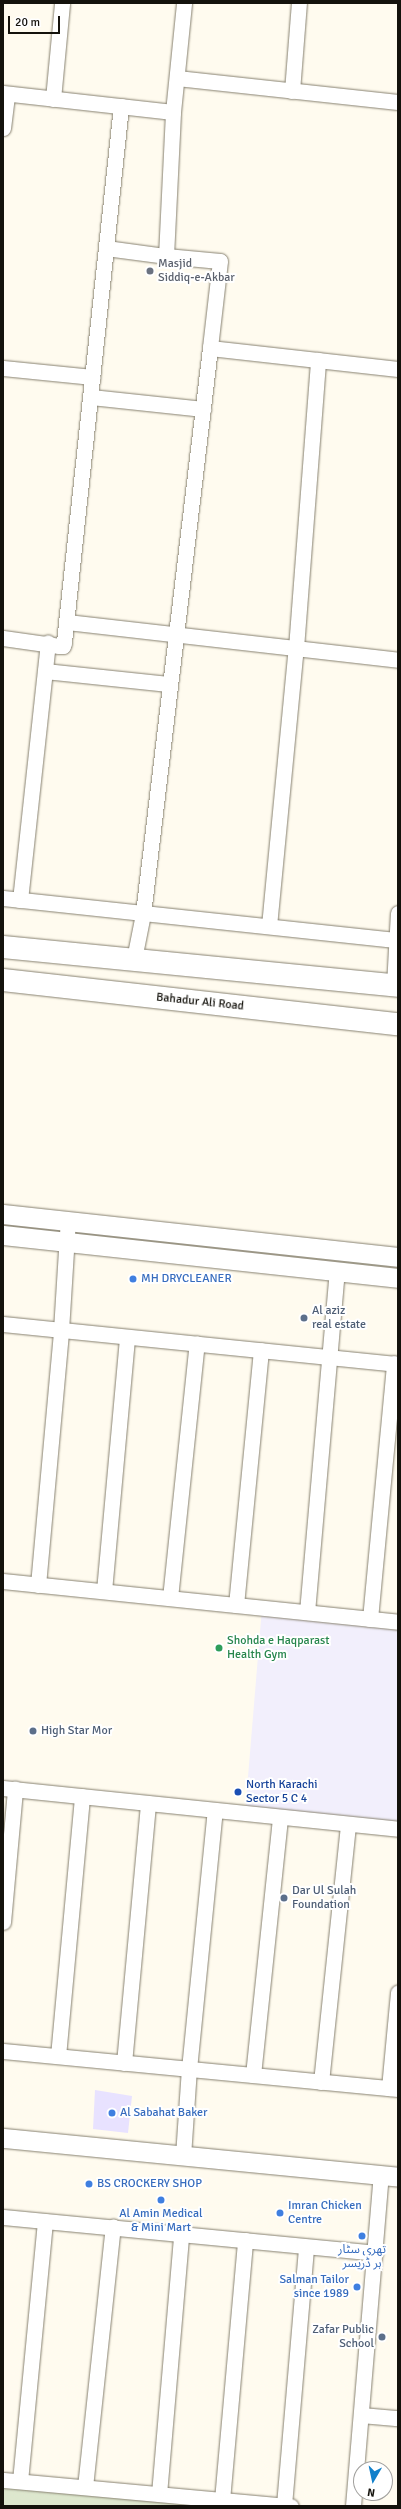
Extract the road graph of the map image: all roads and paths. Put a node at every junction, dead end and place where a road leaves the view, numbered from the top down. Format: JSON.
{"nodes":[{"id":1,"x":62,"y":3,"type":"edge"},
{"id":2,"x":184,"y":3,"type":"edge"},
{"id":3,"x":299,"y":3,"type":"edge"},
{"id":4,"x":177,"y":78,"type":"junction"},
{"id":5,"x":292,"y":91,"type":"junction"},
{"id":6,"x":5,"y":94,"type":"edge"},
{"id":7,"x":53,"y":99,"type":"junction"},
{"id":8,"x":398,"y":102,"type":"edge"},
{"id":9,"x":121,"y":106,"type":"junction"},
{"id":10,"x":173,"y":112,"type":"junction"},
{"id":11,"x":3,"y":128,"type":"edge"},
{"id":12,"x":106,"y":248,"type":"junction"},
{"id":13,"x":166,"y":256,"type":"junction"},
{"id":14,"x":210,"y":348,"type":"junction"},
{"id":15,"x":318,"y":360,"type":"junction"},
{"id":16,"x":3,"y":368,"type":"edge"},
{"id":17,"x":398,"y":369,"type":"edge"},
{"id":18,"x":93,"y":377,"type":"junction"},
{"id":19,"x":91,"y":397,"type":"junction"},
{"id":20,"x":203,"y":409,"type":"junction"},
{"id":21,"x":67,"y":622,"type":"junction"},
{"id":22,"x":175,"y":634,"type":"junction"},
{"id":23,"x":3,"y":638,"type":"edge"},
{"id":24,"x":48,"y":643,"type":"junction"},
{"id":25,"x":296,"y":648,"type":"junction"},
{"id":26,"x":398,"y":660,"type":"edge"},
{"id":27,"x":45,"y":671,"type":"junction"},
{"id":28,"x":168,"y":684,"type":"junction"},
{"id":29,"x":3,"y":898,"type":"edge"},
{"id":30,"x":20,"y":900,"type":"junction"},
{"id":31,"x":398,"y":913,"type":"edge"},
{"id":32,"x":143,"y":914,"type":"junction"},
{"id":33,"x":269,"y":926,"type":"junction"},
{"id":34,"x":397,"y":940,"type":"edge"},
{"id":35,"x":3,"y":947,"type":"edge"},
{"id":36,"x":134,"y":959,"type":"junction"},
{"id":37,"x":3,"y":980,"type":"edge"},
{"id":38,"x":396,"y":986,"type":"edge"},
{"id":39,"x":398,"y":1024,"type":"edge"},
{"id":40,"x":3,"y":1214,"type":"edge"},
{"id":41,"x":68,"y":1220,"type":"junction"},
{"id":42,"x":3,"y":1235,"type":"edge"},
{"id":43,"x":66,"y":1241,"type":"junction"},
{"id":44,"x":398,"y":1257,"type":"edge"},
{"id":45,"x":336,"y":1271,"type":"junction"},
{"id":46,"x":398,"y":1278,"type":"edge"},
{"id":47,"x":3,"y":1324,"type":"edge"},
{"id":48,"x":61,"y":1330,"type":"junction"},
{"id":49,"x":127,"y":1337,"type":"junction"},
{"id":50,"x":198,"y":1343,"type":"junction"},
{"id":51,"x":261,"y":1350,"type":"junction"},
{"id":52,"x":328,"y":1356,"type":"junction"},
{"id":53,"x":396,"y":1363,"type":"edge"},
{"id":54,"x":3,"y":1581,"type":"edge"},
{"id":55,"x":38,"y":1585,"type":"junction"},
{"id":56,"x":104,"y":1592,"type":"junction"},
{"id":57,"x":170,"y":1598,"type":"junction"},
{"id":58,"x":236,"y":1605,"type":"junction"},
{"id":59,"x":306,"y":1612,"type":"junction"},
{"id":60,"x":370,"y":1619,"type":"junction"},
{"id":61,"x":398,"y":1622,"type":"edge"},
{"id":62,"x":9,"y":1789,"type":"edge"},
{"id":63,"x":82,"y":1796,"type":"junction"},
{"id":64,"x":148,"y":1803,"type":"junction"},
{"id":65,"x":215,"y":1810,"type":"junction"},
{"id":66,"x":280,"y":1817,"type":"junction"},
{"id":67,"x":348,"y":1824,"type":"junction"},
{"id":68,"x":398,"y":1829,"type":"edge"},
{"id":69,"x":3,"y":1922,"type":"edge"},
{"id":70,"x":398,"y":1992,"type":"edge"},
{"id":71,"x":3,"y":2051,"type":"edge"},
{"id":72,"x":58,"y":2056,"type":"junction"},
{"id":73,"x":124,"y":2063,"type":"junction"},
{"id":74,"x":189,"y":2069,"type":"junction"},
{"id":75,"x":253,"y":2075,"type":"junction"},
{"id":76,"x":322,"y":2082,"type":"junction"},
{"id":77,"x":393,"y":2089,"type":"edge"},
{"id":78,"x":3,"y":2138,"type":"edge"},
{"id":79,"x":183,"y":2156,"type":"junction"},
{"id":80,"x":390,"y":2176,"type":"edge"},
{"id":81,"x":3,"y":2217,"type":"edge"},
{"id":82,"x":45,"y":2221,"type":"junction"},
{"id":83,"x":113,"y":2227,"type":"junction"},
{"id":84,"x":181,"y":2235,"type":"junction"},
{"id":85,"x":245,"y":2240,"type":"junction"},
{"id":86,"x":306,"y":2246,"type":"junction"},
{"id":87,"x":375,"y":2253,"type":"junction"},
{"id":88,"x":361,"y":2415,"type":"junction"},
{"id":89,"x":398,"y":2418,"type":"edge"},
{"id":90,"x":3,"y":2480,"type":"edge"},
{"id":91,"x":20,"y":2481,"type":"junction"},
{"id":92,"x":85,"y":2487,"type":"junction"},
{"id":93,"x":159,"y":2494,"type":"junction"},
{"id":94,"x":222,"y":2500,"type":"junction"},
{"id":95,"x":287,"y":2506,"type":"edge"},
{"id":96,"x":353,"y":2506,"type":"edge"}],
"edges":[{"from":1,"to":7,"type":"street"},
{"from":2,"to":4,"type":"street"},
{"from":3,"to":5,"type":"street"},
{"from":4,"to":5,"type":"street"},
{"from":4,"to":10,"type":"street"},
{"from":5,"to":8,"type":"street"},
{"from":6,"to":7,"type":"street"},
{"from":6,"to":11,"type":"street"},
{"from":7,"to":9,"type":"street"},
{"from":9,"to":10,"type":"street"},
{"from":9,"to":12,"type":"street"},
{"from":10,"to":13,"type":"street"},
{"from":12,"to":13,"type":"street"},
{"from":12,"to":18,"type":"street"},
{"from":13,"to":14,"type":"street"},
{"from":14,"to":15,"type":"street"},
{"from":14,"to":20,"type":"street"},
{"from":15,"to":17,"type":"street"},
{"from":15,"to":25,"type":"street"},
{"from":16,"to":18,"type":"street"},
{"from":18,"to":19,"type":"street"},
{"from":19,"to":20,"type":"street"},
{"from":19,"to":21,"type":"street"},
{"from":20,"to":22,"type":"street"},
{"from":21,"to":22,"type":"street"},
{"from":21,"to":24,"type":"street"},
{"from":22,"to":25,"type":"street"},
{"from":22,"to":28,"type":"street"},
{"from":23,"to":24,"type":"street"},
{"from":24,"to":27,"type":"street"},
{"from":25,"to":26,"type":"street"},
{"from":25,"to":33,"type":"street"},
{"from":27,"to":28,"type":"street"},
{"from":27,"to":30,"type":"street"},
{"from":28,"to":32,"type":"street"},
{"from":29,"to":30,"type":"street"},
{"from":30,"to":32,"type":"street"},
{"from":31,"to":34,"type":"street"},
{"from":32,"to":33,"type":"street"},
{"from":32,"to":36,"type":"street"},
{"from":33,"to":34,"type":"street"},
{"from":34,"to":38,"type":"street"},
{"from":35,"to":36,"type":"main road"},
{"from":36,"to":38,"type":"main road"},
{"from":37,"to":39,"type":"main road","name":"Bahadur Ali Road"},
{"from":40,"to":41,"type":"street"},
{"from":41,"to":43,"type":"street"},
{"from":41,"to":44,"type":"street"},
{"from":42,"to":43,"type":"street"},
{"from":43,"to":45,"type":"street"},
{"from":43,"to":48,"type":"street"},
{"from":45,"to":46,"type":"street"},
{"from":45,"to":52,"type":"street"},
{"from":47,"to":48,"type":"street"},
{"from":48,"to":49,"type":"street"},
{"from":48,"to":55,"type":"street"},
{"from":49,"to":50,"type":"street"},
{"from":49,"to":56,"type":"street"},
{"from":50,"to":51,"type":"street"},
{"from":50,"to":57,"type":"street"},
{"from":51,"to":52,"type":"street"},
{"from":51,"to":58,"type":"street"},
{"from":52,"to":53,"type":"street"},
{"from":52,"to":59,"type":"street"},
{"from":53,"to":60,"type":"street"},
{"from":54,"to":55,"type":"street"},
{"from":55,"to":56,"type":"street"},
{"from":56,"to":57,"type":"street"},
{"from":57,"to":58,"type":"street"},
{"from":58,"to":59,"type":"street"},
{"from":59,"to":60,"type":"street"},
{"from":60,"to":61,"type":"street"},
{"from":62,"to":63,"type":"street"},
{"from":62,"to":69,"type":"street"},
{"from":63,"to":64,"type":"street"},
{"from":63,"to":72,"type":"street"},
{"from":64,"to":65,"type":"street"},
{"from":64,"to":73,"type":"street"},
{"from":65,"to":66,"type":"street"},
{"from":65,"to":74,"type":"street"},
{"from":66,"to":67,"type":"street"},
{"from":66,"to":75,"type":"street"},
{"from":67,"to":68,"type":"street"},
{"from":67,"to":76,"type":"street"},
{"from":70,"to":77,"type":"street"},
{"from":71,"to":72,"type":"street"},
{"from":72,"to":73,"type":"street"},
{"from":73,"to":74,"type":"street"},
{"from":74,"to":75,"type":"street"},
{"from":74,"to":79,"type":"street"},
{"from":75,"to":76,"type":"street"},
{"from":76,"to":77,"type":"street"},
{"from":78,"to":79,"type":"street"},
{"from":79,"to":80,"type":"street"},
{"from":80,"to":87,"type":"street"},
{"from":81,"to":82,"type":"street"},
{"from":82,"to":83,"type":"street"},
{"from":82,"to":91,"type":"street"},
{"from":83,"to":84,"type":"street"},
{"from":83,"to":92,"type":"street"},
{"from":84,"to":85,"type":"street"},
{"from":84,"to":93,"type":"street"},
{"from":85,"to":86,"type":"street"},
{"from":85,"to":94,"type":"street"},
{"from":86,"to":87,"type":"street"},
{"from":86,"to":95,"type":"street"},
{"from":87,"to":88,"type":"street"},
{"from":88,"to":89,"type":"street"},
{"from":88,"to":96,"type":"street"},
{"from":90,"to":91,"type":"street"},
{"from":91,"to":92,"type":"street"},
{"from":92,"to":93,"type":"street"},
{"from":93,"to":94,"type":"street"},
{"from":94,"to":95,"type":"street"}]}
